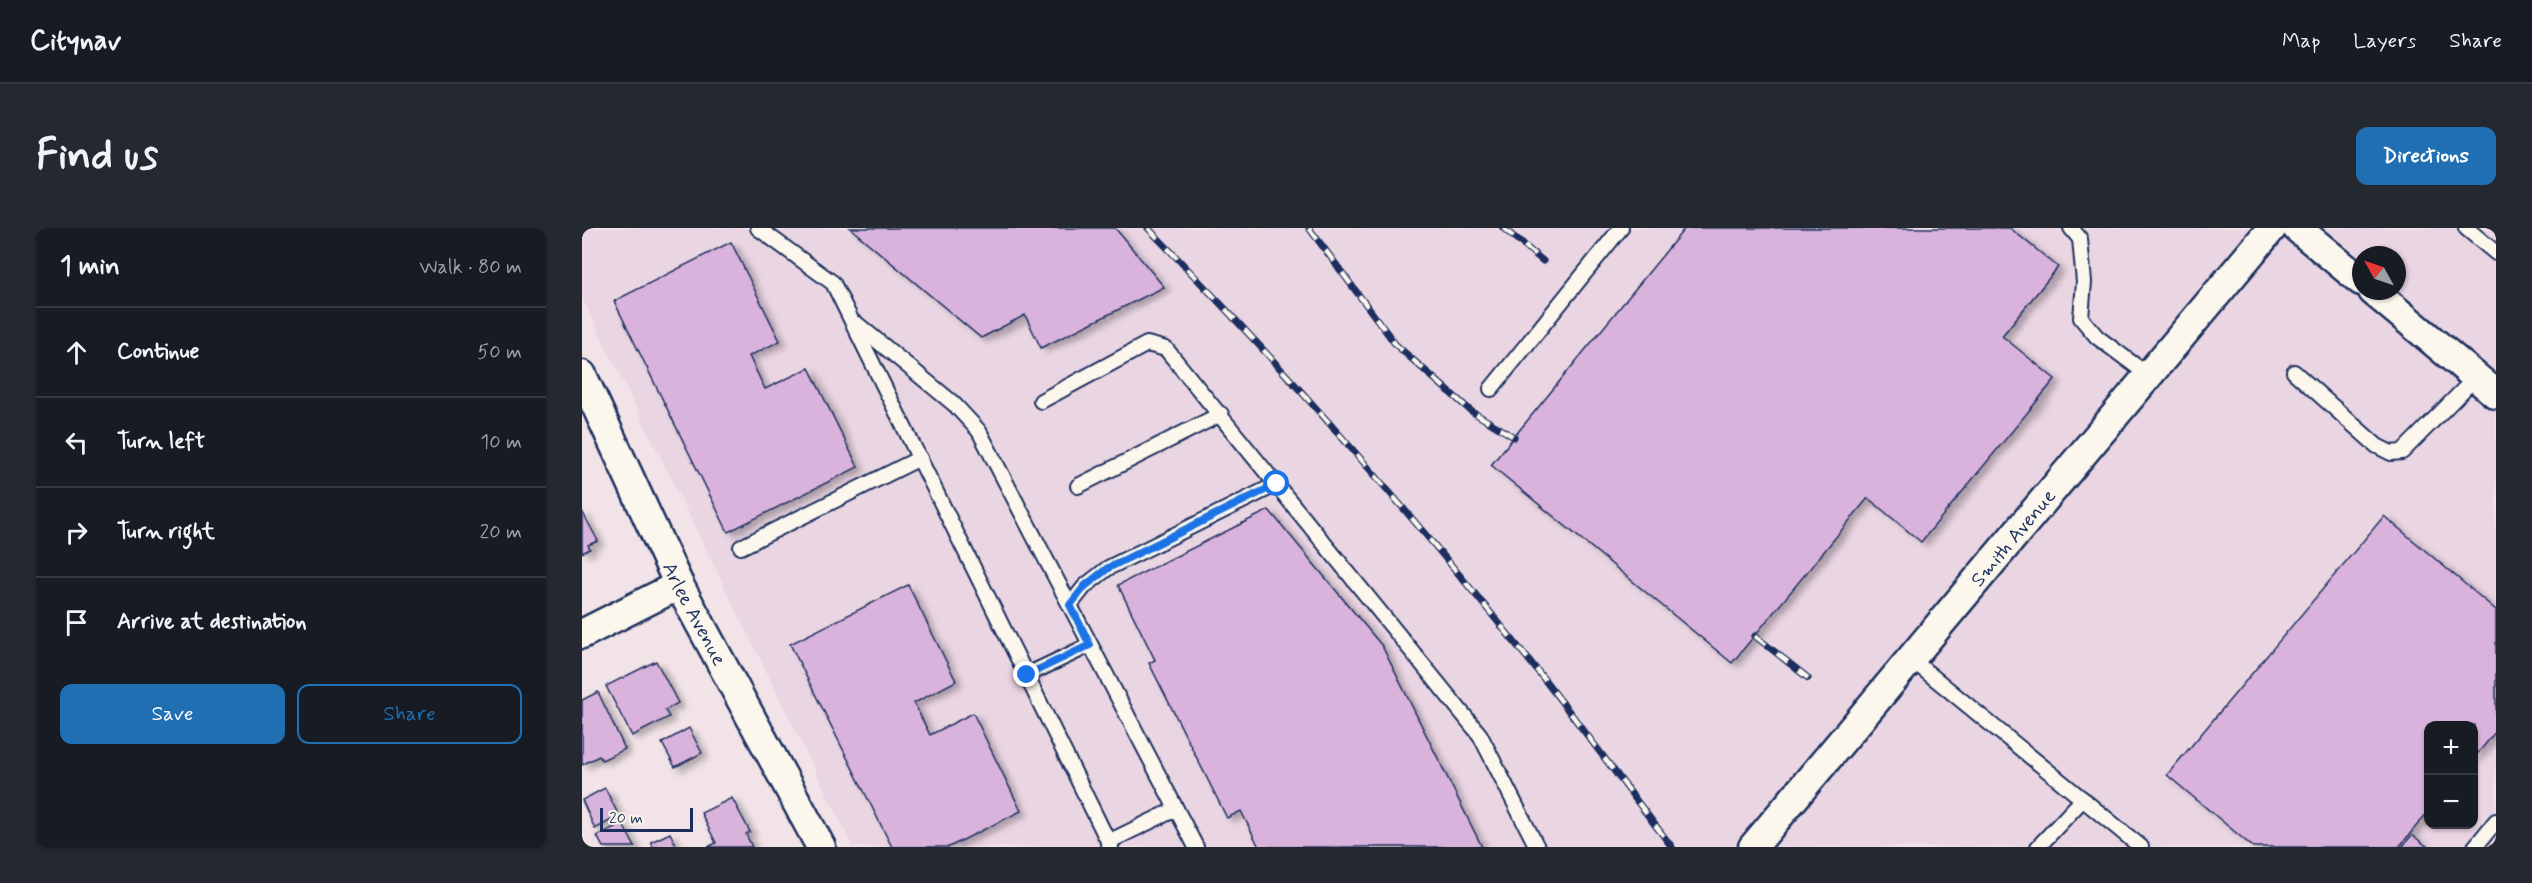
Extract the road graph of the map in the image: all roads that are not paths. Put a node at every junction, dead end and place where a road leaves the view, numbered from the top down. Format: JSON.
{"nodes":[{"id":1,"x":758,"y":228,"type":"edge"},
{"id":2,"x":1621,"y":228,"type":"edge"},
{"id":3,"x":2071,"y":228,"type":"edge"},
{"id":4,"x":2272,"y":228,"type":"edge"},
{"id":5,"x":2297,"y":228,"type":"edge"},
{"id":6,"x":2466,"y":228,"type":"edge"},
{"id":7,"x":774,"y":233,"type":"edge"},
{"id":8,"x":2496,"y":253,"type":"edge"},
{"id":9,"x":2352,"y":274,"type":"edge"},
{"id":10,"x":2384,"y":300,"type":"edge"},
{"id":11,"x":853,"y":320,"type":"junction"},
{"id":12,"x":2295,"y":372,"type":"dead end"},
{"id":13,"x":582,"y":375,"type":"edge"},
{"id":14,"x":2148,"y":375,"type":"junction"},
{"id":15,"x":2486,"y":386,"type":"edge"},
{"id":16,"x":1491,"y":389,"type":"dead end"},
{"id":17,"x":1041,"y":401,"type":"dead end"},
{"id":18,"x":1221,"y":414,"type":"junction"},
{"id":19,"x":920,"y":458,"type":"junction"},
{"id":20,"x":1277,"y":484,"type":"junction"},
{"id":21,"x":1078,"y":486,"type":"dead end"},
{"id":22,"x":741,"y":547,"type":"dead end"},
{"id":23,"x":679,"y":585,"type":"junction"},
{"id":24,"x":1070,"y":605,"type":"junction"},
{"id":25,"x":582,"y":634,"type":"edge"},
{"id":26,"x":1090,"y":645,"type":"junction"},
{"id":27,"x":1911,"y":659,"type":"junction"},
{"id":28,"x":1027,"y":675,"type":"junction"},
{"id":29,"x":2083,"y":799,"type":"junction"},
{"id":30,"x":1176,"y":809,"type":"junction"},
{"id":31,"x":2496,"y":822,"type":"edge"},
{"id":32,"x":1109,"y":844,"type":"edge"},
{"id":33,"x":821,"y":847,"type":"edge"},
{"id":34,"x":1196,"y":847,"type":"edge"},
{"id":35,"x":1537,"y":847,"type":"edge"},
{"id":36,"x":1753,"y":847,"type":"edge"},
{"id":37,"x":2038,"y":847,"type":"edge"},
{"id":38,"x":2141,"y":847,"type":"edge"},
{"id":39,"x":2475,"y":847,"type":"edge"}],
"edges":[{"from":1,"to":7,"type":"lane"},
{"from":2,"to":16,"type":"lane"},
{"from":3,"to":14,"type":"lane"},
{"from":4,"to":14,"type":"street","name":"Smith Avenue"},
{"from":5,"to":9,"type":"street"},
{"from":6,"to":8,"type":"lane"},
{"from":7,"to":11,"type":"lane"},
{"from":10,"to":15,"type":"street"},
{"from":11,"to":19,"type":"lane"},
{"from":11,"to":24,"type":"lane"},
{"from":12,"to":15,"type":"lane"},
{"from":13,"to":23,"type":"street","name":"Arlee Avenue"},
{"from":14,"to":27,"type":"street","name":"Smith Avenue"},
{"from":17,"to":18,"type":"lane"},
{"from":18,"to":20,"type":"lane"},
{"from":18,"to":21,"type":"lane"},
{"from":19,"to":22,"type":"lane"},
{"from":19,"to":28,"type":"lane"},
{"from":20,"to":24,"type":"lane"},
{"from":20,"to":35,"type":"lane"},
{"from":23,"to":25,"type":"street"},
{"from":23,"to":33,"type":"street","name":"Arlee Avenue"},
{"from":24,"to":26,"type":"lane"},
{"from":26,"to":28,"type":"lane"},
{"from":26,"to":30,"type":"lane"},
{"from":27,"to":29,"type":"lane"},
{"from":27,"to":36,"type":"street","name":"Smith Avenue"},
{"from":28,"to":32,"type":"lane"},
{"from":29,"to":37,"type":"lane"},
{"from":29,"to":38,"type":"lane"},
{"from":30,"to":32,"type":"lane"},
{"from":30,"to":34,"type":"lane"},
{"from":31,"to":39,"type":"lane"}]}
